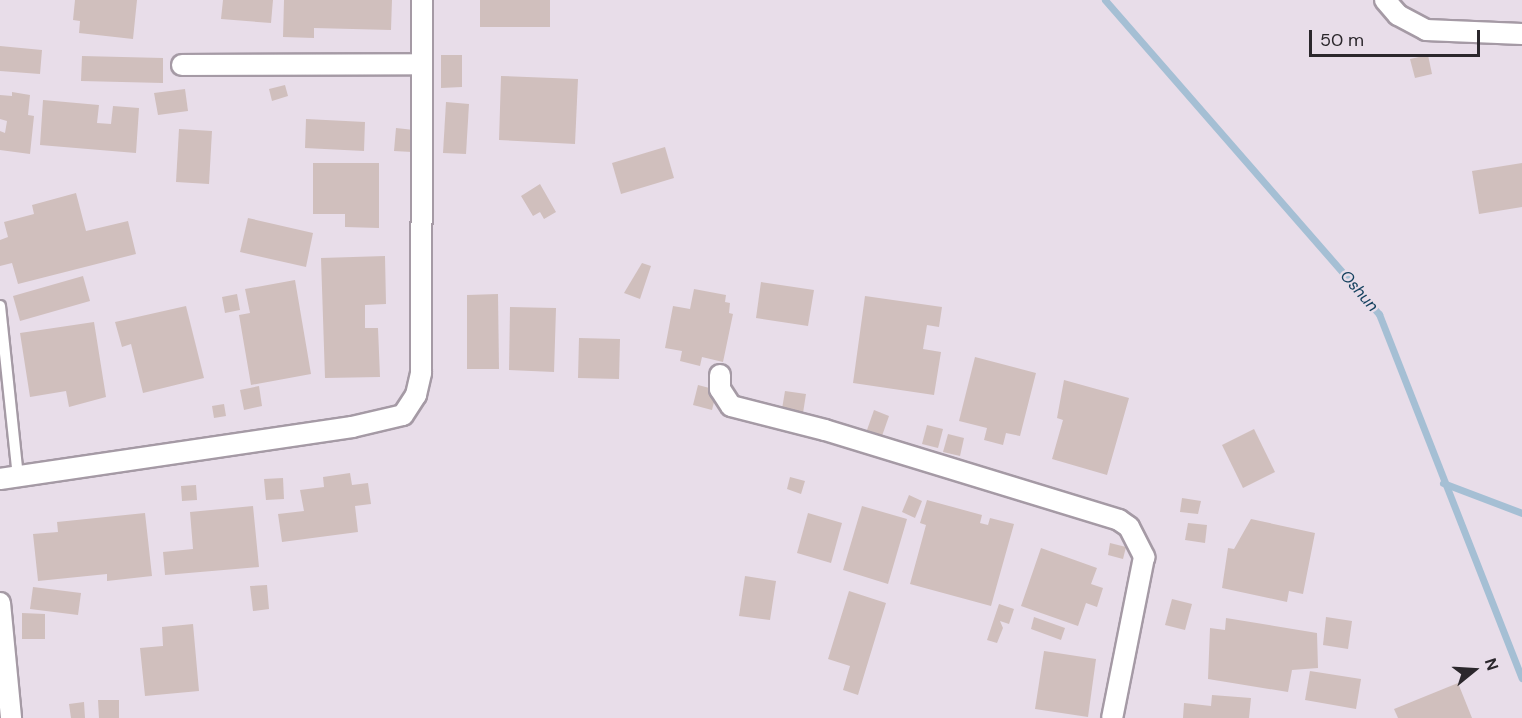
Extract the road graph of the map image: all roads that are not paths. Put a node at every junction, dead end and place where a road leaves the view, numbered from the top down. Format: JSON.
{"nodes":[{"id":1,"x":422,"y":0,"type":"edge"},
{"id":2,"x":1385,"y":0,"type":"edge"},
{"id":3,"x":1522,"y":34,"type":"edge"},
{"id":4,"x":421,"y":63,"type":"junction"},
{"id":5,"x":182,"y":65,"type":"dead end"},
{"id":6,"x":0,"y":306,"type":"edge"},
{"id":7,"x":720,"y":375,"type":"dead end"},
{"id":8,"x":9,"y":477,"type":"edge"},
{"id":9,"x":0,"y":603,"type":"edge"},
{"id":10,"x":11,"y":718,"type":"edge"},
{"id":11,"x":1112,"y":718,"type":"edge"}],
"edges":[{"from":1,"to":4,"type":"street"},
{"from":2,"to":3,"type":"street"},
{"from":4,"to":5,"type":"street"},
{"from":4,"to":8,"type":"street"},
{"from":6,"to":8,"type":"lane"},
{"from":7,"to":11,"type":"street"},
{"from":9,"to":10,"type":"street"}]}
